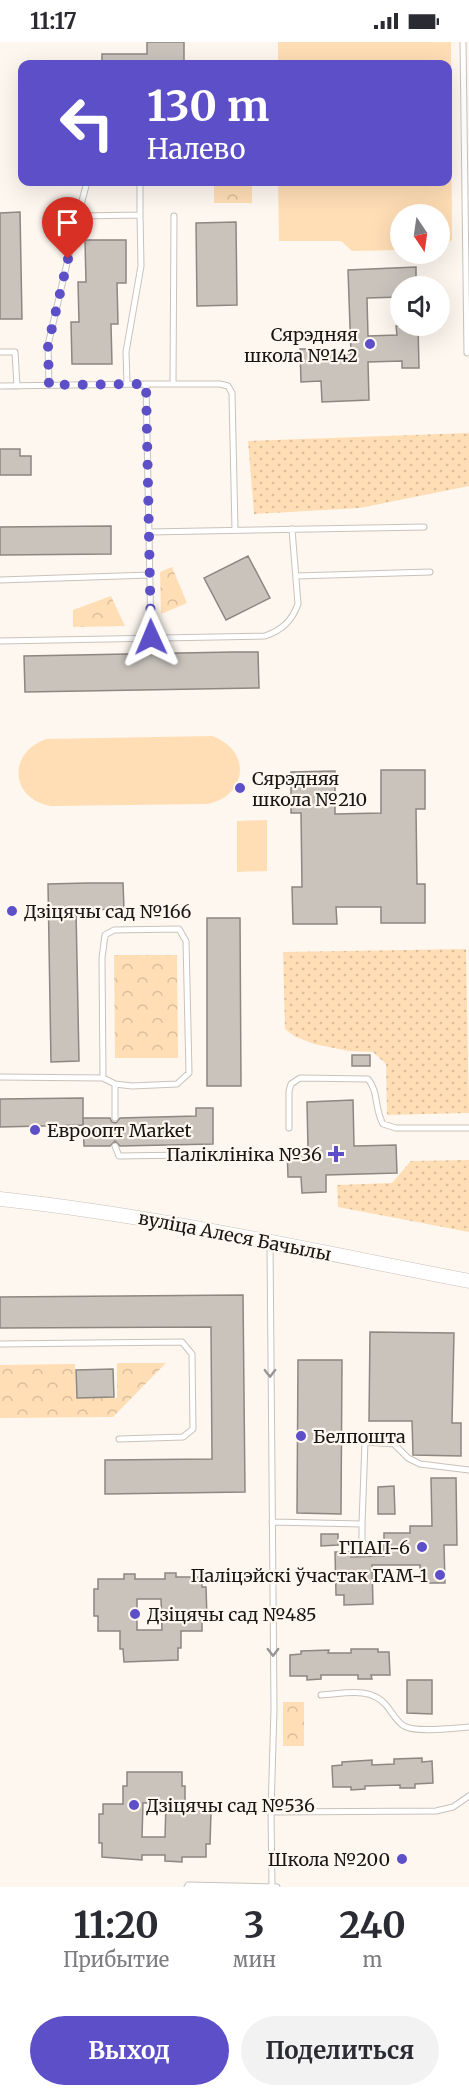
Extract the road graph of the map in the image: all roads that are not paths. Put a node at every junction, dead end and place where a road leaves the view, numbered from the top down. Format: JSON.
{"nodes":[{"id":1,"x":463,"y":42,"type":"edge"},
{"id":2,"x":86,"y":186,"type":"edge"},
{"id":3,"x":140,"y":186,"type":"edge"},
{"id":4,"x":140,"y":215,"type":"junction"},
{"id":5,"x":78,"y":216,"type":"junction"},
{"id":6,"x":174,"y":216,"type":"dead end"},
{"id":7,"x":0,"y":352,"type":"edge"},
{"id":8,"x":469,"y":352,"type":"edge"},
{"id":9,"x":173,"y":383,"type":"junction"},
{"id":10,"x":127,"y":384,"type":"junction"},
{"id":11,"x":146,"y":384,"type":"junction"},
{"id":12,"x":49,"y":385,"type":"junction"},
{"id":13,"x":0,"y":386,"type":"edge"},
{"id":14,"x":17,"y":386,"type":"junction"},
{"id":15,"x":424,"y":527,"type":"dead end"},
{"id":16,"x":292,"y":529,"type":"junction"},
{"id":17,"x":235,"y":530,"type":"junction"},
{"id":18,"x":149,"y":532,"type":"junction"},
{"id":19,"x":430,"y":572,"type":"dead end"},
{"id":20,"x":150,"y":575,"type":"junction"},
{"id":21,"x":296,"y":576,"type":"junction"},
{"id":22,"x":0,"y":580,"type":"edge"},
{"id":23,"x":151,"y":637,"type":"junction"},
{"id":24,"x":0,"y":641,"type":"edge"},
{"id":25,"x":0,"y":1077,"type":"edge"},
{"id":26,"x":103,"y":1078,"type":"junction"},
{"id":27,"x":115,"y":1084,"type":"junction"},
{"id":28,"x":115,"y":1118,"type":"dead end"},
{"id":29,"x":289,"y":1128,"type":"dead end"},
{"id":30,"x":469,"y":1128,"type":"edge"},
{"id":31,"x":115,"y":1146,"type":"dead end"},
{"id":32,"x":189,"y":1155,"type":"dead end"},
{"id":33,"x":0,"y":1199,"type":"edge"},
{"id":34,"x":270,"y":1242,"type":"junction"},
{"id":35,"x":469,"y":1281,"type":"edge"},
{"id":36,"x":0,"y":1344,"type":"edge"},
{"id":37,"x":119,"y":1439,"type":"dead end"},
{"id":38,"x":469,"y":1470,"type":"edge"},
{"id":39,"x":272,"y":1522,"type":"junction"},
{"id":40,"x":362,"y":1524,"type":"junction"},
{"id":41,"x":362,"y":1540,"type":"dead end"},
{"id":42,"x":321,"y":1695,"type":"dead end"},
{"id":43,"x":469,"y":1727,"type":"edge"},
{"id":44,"x":469,"y":1796,"type":"edge"},
{"id":45,"x":271,"y":1812,"type":"junction"},
{"id":46,"x":188,"y":1887,"type":"edge"},
{"id":47,"x":272,"y":1887,"type":"edge"},
{"id":48,"x":277,"y":1887,"type":"edge"}],
"edges":[{"from":1,"to":8,"type":"lane"},
{"from":2,"to":5,"type":"lane"},
{"from":3,"to":4,"type":"lane"},
{"from":4,"to":5,"type":"lane"},
{"from":4,"to":10,"type":"lane"},
{"from":5,"to":12,"type":"lane"},
{"from":6,"to":9,"type":"lane"},
{"from":7,"to":14,"type":"lane"},
{"from":9,"to":11,"type":"lane"},
{"from":9,"to":17,"type":"lane"},
{"from":10,"to":11,"type":"lane"},
{"from":10,"to":12,"type":"lane"},
{"from":11,"to":18,"type":"lane"},
{"from":12,"to":14,"type":"lane"},
{"from":13,"to":14,"type":"lane"},
{"from":15,"to":16,"type":"lane"},
{"from":16,"to":17,"type":"lane"},
{"from":16,"to":21,"type":"lane"},
{"from":17,"to":18,"type":"lane"},
{"from":18,"to":20,"type":"lane"},
{"from":19,"to":21,"type":"lane"},
{"from":20,"to":22,"type":"lane"},
{"from":20,"to":23,"type":"lane"},
{"from":21,"to":23,"type":"lane"},
{"from":23,"to":24,"type":"lane"},
{"from":25,"to":26,"type":"lane"},
{"from":26,"to":27,"type":"lane"},
{"from":26,"to":27,"type":"lane"},
{"from":27,"to":28,"type":"lane"},
{"from":29,"to":30,"type":"lane"},
{"from":31,"to":32,"type":"lane"},
{"from":33,"to":34,"type":"street","name":"вуліца Алеся Бачылы"},
{"from":34,"to":35,"type":"street","name":"вуліца Алеся Бачылы"},
{"from":34,"to":39,"type":"lane","one_way":true},
{"from":36,"to":37,"type":"lane"},
{"from":38,"to":40,"type":"lane"},
{"from":39,"to":40,"type":"lane"},
{"from":39,"to":45,"type":"lane","one_way":true},
{"from":40,"to":41,"type":"lane"},
{"from":42,"to":43,"type":"lane"},
{"from":44,"to":45,"type":"lane"},
{"from":45,"to":47,"type":"lane"},
{"from":46,"to":47,"type":"lane"},
{"from":47,"to":48,"type":"lane"}]}
